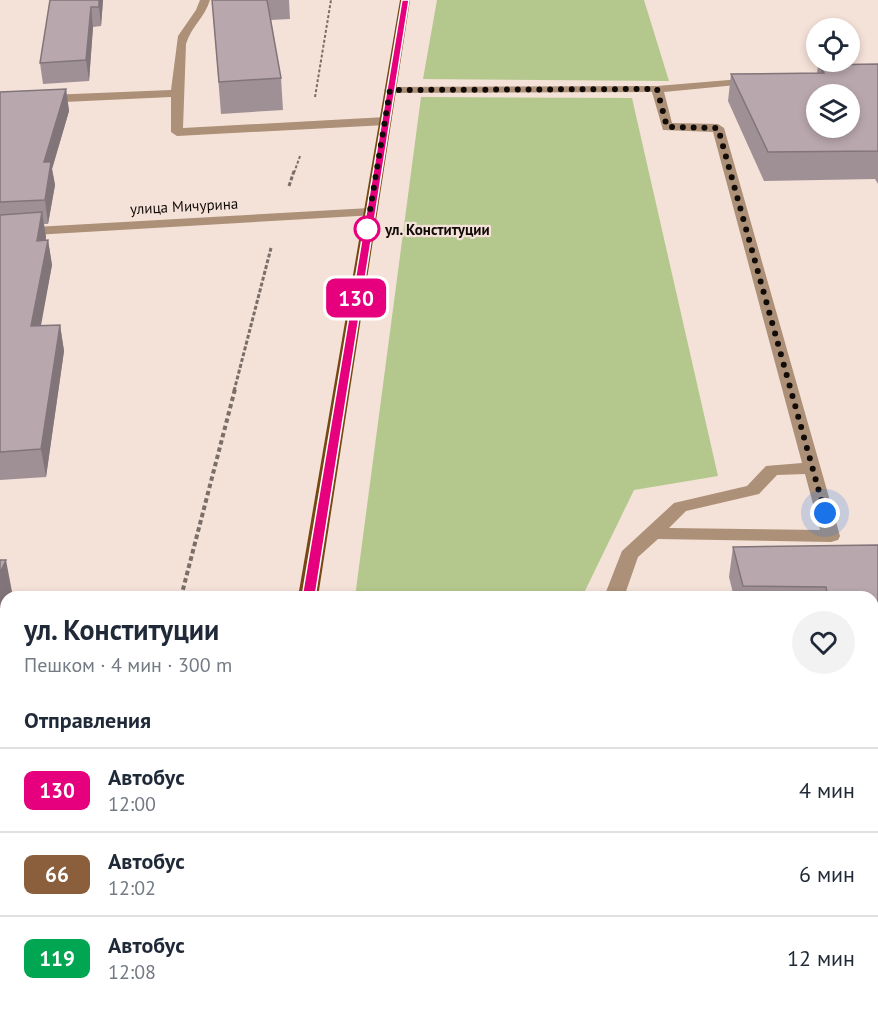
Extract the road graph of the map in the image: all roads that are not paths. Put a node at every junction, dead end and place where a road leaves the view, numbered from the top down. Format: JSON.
{"nodes":[{"id":1,"x":205,"y":0,"type":"edge"},
{"id":2,"x":405,"y":0,"type":"edge"},
{"id":3,"x":770,"y":80,"type":"edge"},
{"id":4,"x":657,"y":89,"type":"junction"},
{"id":5,"x":390,"y":90,"type":"junction"},
{"id":6,"x":177,"y":93,"type":"junction"},
{"id":7,"x":0,"y":101,"type":"edge"},
{"id":8,"x":386,"y":121,"type":"junction"},
{"id":9,"x":370,"y":212,"type":"junction"},
{"id":10,"x":0,"y":234,"type":"edge"},
{"id":11,"x":812,"y":468,"type":"junction"},
{"id":12,"x":653,"y":533,"type":"junction"},
{"id":13,"x":310,"y":591,"type":"edge"},
{"id":14,"x":616,"y":591,"type":"edge"}],
"edges":[{"from":1,"to":6,"type":"street"},
{"from":2,"to":5,"type":"main road"},
{"from":3,"to":4,"type":"street"},
{"from":4,"to":5,"type":"street"},
{"from":4,"to":11,"type":"street"},
{"from":5,"to":8,"type":"main road"},
{"from":6,"to":7,"type":"street"},
{"from":6,"to":8,"type":"street"},
{"from":8,"to":9,"type":"main road"},
{"from":9,"to":10,"type":"street","name":"улица Мичурина"},
{"from":9,"to":13,"type":"main road"},
{"from":11,"to":12,"type":"street"},
{"from":11,"to":12,"type":"street"},
{"from":12,"to":14,"type":"street"}]}
